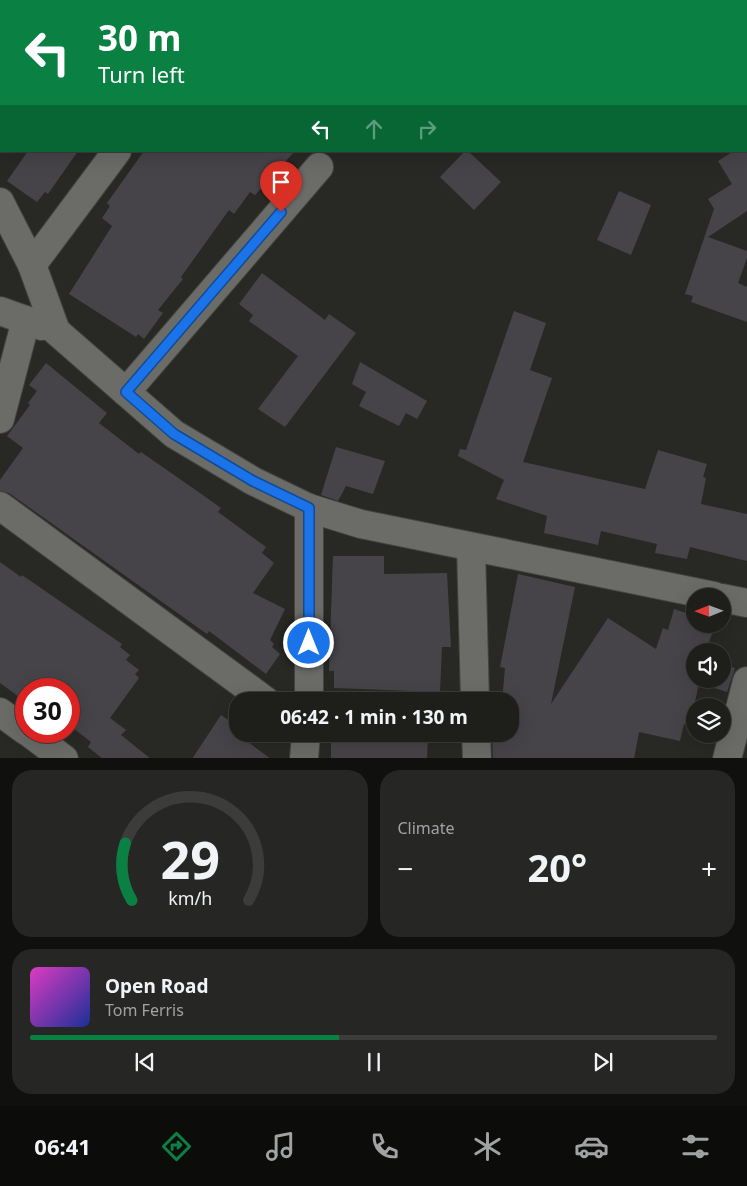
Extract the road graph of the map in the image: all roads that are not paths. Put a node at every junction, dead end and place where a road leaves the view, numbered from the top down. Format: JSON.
{"nodes":[{"id":1,"x":116,"y":152,"type":"edge"},
{"id":2,"x":319,"y":167,"type":"dead end"},
{"id":3,"x":0,"y":202,"type":"edge"},
{"id":4,"x":32,"y":265,"type":"junction"},
{"id":5,"x":0,"y":311,"type":"edge"},
{"id":6,"x":26,"y":320,"type":"junction"},
{"id":7,"x":56,"y":331,"type":"junction"},
{"id":8,"x":126,"y":392,"type":"junction"},
{"id":9,"x":0,"y":419,"type":"edge"},
{"id":10,"x":0,"y":506,"type":"edge"},
{"id":11,"x":309,"y":508,"type":"junction"},
{"id":12,"x":471,"y":547,"type":"junction"},
{"id":13,"x":686,"y":590,"type":"edge"},
{"id":14,"x":731,"y":600,"type":"edge"},
{"id":15,"x":747,"y":604,"type":"edge"},
{"id":16,"x":747,"y":681,"type":"edge"},
{"id":17,"x":254,"y":692,"type":"edge"},
{"id":18,"x":308,"y":692,"type":"edge"},
{"id":19,"x":475,"y":692,"type":"edge"},
{"id":20,"x":0,"y":712,"type":"edge"},
{"id":21,"x":15,"y":723,"type":"edge"},
{"id":22,"x":305,"y":742,"type":"edge"},
{"id":23,"x":476,"y":742,"type":"edge"},
{"id":24,"x":43,"y":743,"type":"edge"},
{"id":25,"x":64,"y":758,"type":"edge"},
{"id":26,"x":304,"y":758,"type":"edge"},
{"id":27,"x":477,"y":758,"type":"edge"},
{"id":28,"x":727,"y":758,"type":"edge"}],
"edges":[{"from":1,"to":4,"type":"street"},
{"from":2,"to":8,"type":"street"},
{"from":3,"to":4,"type":"street"},
{"from":4,"to":7,"type":"street"},
{"from":5,"to":6,"type":"street"},
{"from":6,"to":7,"type":"street"},
{"from":6,"to":9,"type":"street"},
{"from":7,"to":8,"type":"street"},
{"from":8,"to":11,"type":"street"},
{"from":10,"to":17,"type":"street"},
{"from":11,"to":12,"type":"street"},
{"from":11,"to":18,"type":"street"},
{"from":12,"to":13,"type":"street"},
{"from":12,"to":19,"type":"street"},
{"from":14,"to":15,"type":"street"},
{"from":16,"to":28,"type":"street"},
{"from":20,"to":21,"type":"street"},
{"from":22,"to":26,"type":"street"},
{"from":23,"to":27,"type":"street"},
{"from":24,"to":25,"type":"street"}]}
